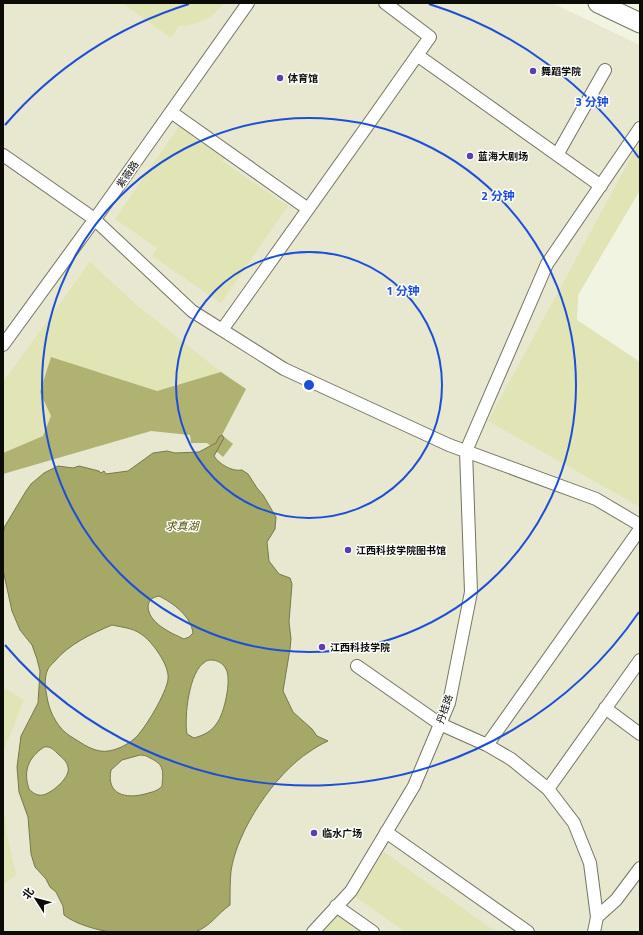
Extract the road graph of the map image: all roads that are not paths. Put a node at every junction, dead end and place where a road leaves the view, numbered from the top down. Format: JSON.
{"nodes":[{"id":1,"x":248,"y":3,"type":"edge"},
{"id":2,"x":385,"y":3,"type":"edge"},
{"id":3,"x":598,"y":3,"type":"edge"},
{"id":4,"x":640,"y":23,"type":"edge"},
{"id":5,"x":417,"y":55,"type":"junction"},
{"id":6,"x":605,"y":70,"type":"dead end"},
{"id":7,"x":171,"y":112,"type":"junction"},
{"id":8,"x":640,"y":128,"type":"edge"},
{"id":9,"x":3,"y":155,"type":"edge"},
{"id":10,"x":557,"y":155,"type":"junction"},
{"id":11,"x":601,"y":186,"type":"junction"},
{"id":12,"x":308,"y":210,"type":"junction"},
{"id":13,"x":94,"y":220,"type":"junction"},
{"id":14,"x":222,"y":330,"type":"junction"},
{"id":15,"x":3,"y":344,"type":"edge"},
{"id":16,"x":466,"y":451,"type":"junction"},
{"id":17,"x":640,"y":525,"type":"edge"},
{"id":18,"x":640,"y":529,"type":"edge"},
{"id":19,"x":640,"y":660,"type":"edge"},
{"id":20,"x":357,"y":666,"type":"dead end"},
{"id":21,"x":606,"y":708,"type":"junction"},
{"id":22,"x":440,"y":724,"type":"junction"},
{"id":23,"x":640,"y":734,"type":"edge"},
{"id":24,"x":487,"y":745,"type":"junction"},
{"id":25,"x":548,"y":789,"type":"junction"},
{"id":26,"x":386,"y":832,"type":"junction"},
{"id":27,"x":640,"y":868,"type":"edge"},
{"id":28,"x":336,"y":906,"type":"junction"},
{"id":29,"x":597,"y":917,"type":"junction"},
{"id":30,"x":312,"y":932,"type":"edge"},
{"id":31,"x":373,"y":932,"type":"edge"},
{"id":32,"x":528,"y":932,"type":"edge"},
{"id":33,"x":594,"y":932,"type":"edge"}],
"edges":[{"from":1,"to":7,"type":"street","name":"紫薇路"},
{"from":2,"to":5,"type":"street"},
{"from":3,"to":4,"type":"main road"},
{"from":5,"to":10,"type":"street"},
{"from":5,"to":12,"type":"street"},
{"from":6,"to":10,"type":"street"},
{"from":7,"to":12,"type":"street"},
{"from":7,"to":13,"type":"street","name":"紫薇路"},
{"from":8,"to":11,"type":"street"},
{"from":9,"to":13,"type":"street"},
{"from":10,"to":11,"type":"street"},
{"from":11,"to":16,"type":"street"},
{"from":12,"to":14,"type":"street"},
{"from":13,"to":14,"type":"street"},
{"from":13,"to":15,"type":"street","name":"紫薇路"},
{"from":14,"to":16,"type":"street"},
{"from":16,"to":17,"type":"street"},
{"from":16,"to":22,"type":"street","name":"丹桂路"},
{"from":18,"to":24,"type":"street"},
{"from":19,"to":21,"type":"street"},
{"from":20,"to":22,"type":"street"},
{"from":21,"to":23,"type":"street"},
{"from":21,"to":25,"type":"street"},
{"from":22,"to":24,"type":"street"},
{"from":22,"to":26,"type":"street","name":"丹桂路"},
{"from":24,"to":25,"type":"street"},
{"from":25,"to":29,"type":"street"},
{"from":26,"to":28,"type":"street","name":"丹桂路"},
{"from":26,"to":32,"type":"street"},
{"from":27,"to":29,"type":"street"},
{"from":28,"to":30,"type":"street","name":"丹桂路"},
{"from":28,"to":31,"type":"street"},
{"from":29,"to":33,"type":"street"}]}
